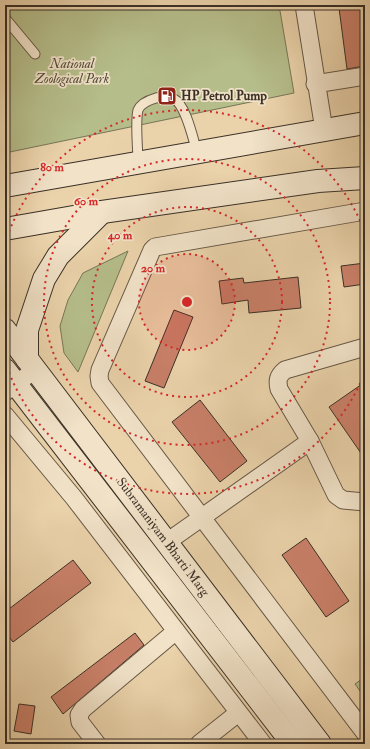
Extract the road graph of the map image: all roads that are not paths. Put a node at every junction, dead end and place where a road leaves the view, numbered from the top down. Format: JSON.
{"nodes":[{"id":1,"x":304,"y":5,"type":"edge"},
{"id":2,"x":5,"y":18,"type":"edge"},
{"id":3,"x":35,"y":54,"type":"dead end"},
{"id":4,"x":365,"y":76,"type":"edge"},
{"id":5,"x":315,"y":84,"type":"junction"},
{"id":6,"x":365,"y":123,"type":"edge"},
{"id":7,"x":324,"y":130,"type":"junction"},
{"id":8,"x":197,"y":152,"type":"junction"},
{"id":9,"x":138,"y":163,"type":"junction"},
{"id":10,"x":365,"y":178,"type":"edge"},
{"id":11,"x":5,"y":186,"type":"edge"},
{"id":12,"x":365,"y":211,"type":"edge"},
{"id":13,"x":102,"y":212,"type":"junction"},
{"id":14,"x":5,"y":229,"type":"edge"},
{"id":15,"x":5,"y":330,"type":"edge"},
{"id":16,"x":365,"y":347,"type":"edge"},
{"id":17,"x":32,"y":364,"type":"junction"},
{"id":18,"x":9,"y":382,"type":"edge"},
{"id":19,"x":5,"y":416,"type":"edge"},
{"id":20,"x":310,"y":442,"type":"junction"},
{"id":21,"x":365,"y":502,"type":"edge"},
{"id":22,"x":202,"y":518,"type":"junction"},
{"id":23,"x":168,"y":542,"type":"junction"},
{"id":24,"x":176,"y":631,"type":"junction"},
{"id":25,"x":238,"y":713,"type":"junction"},
{"id":26,"x":365,"y":733,"type":"edge"},
{"id":27,"x":97,"y":744,"type":"edge"},
{"id":28,"x":199,"y":744,"type":"edge"},
{"id":29,"x":263,"y":744,"type":"edge"},
{"id":30,"x":293,"y":744,"type":"edge"},
{"id":31,"x":320,"y":744,"type":"edge"}],
"edges":[{"from":1,"to":5,"type":"street"},
{"from":2,"to":3,"type":"lane"},
{"from":4,"to":5,"type":"street"},
{"from":5,"to":7,"type":"street"},
{"from":6,"to":7,"type":"main road"},
{"from":7,"to":8,"type":"main road"},
{"from":8,"to":9,"type":"main road"},
{"from":8,"to":9,"type":"lane"},
{"from":9,"to":11,"type":"main road"},
{"from":10,"to":13,"type":"main road"},
{"from":12,"to":22,"type":"street"},
{"from":13,"to":14,"type":"main road"},
{"from":13,"to":17,"type":"main road"},
{"from":15,"to":17,"type":"main road","name":"Subramaniyam Bharti Marg"},
{"from":16,"to":20,"type":"street"},
{"from":17,"to":18,"type":"street"},
{"from":17,"to":23,"type":"main road","name":"Subramaniyam Bharti Marg"},
{"from":18,"to":30,"type":"main road","name":"Subramaniyam Bharti Marg"},
{"from":19,"to":24,"type":"street"},
{"from":20,"to":21,"type":"street"},
{"from":20,"to":22,"type":"street"},
{"from":22,"to":23,"type":"street"},
{"from":22,"to":26,"type":"street"},
{"from":23,"to":31,"type":"main road","name":"Subramaniyam Bharti Marg"},
{"from":24,"to":25,"type":"street"},
{"from":24,"to":27,"type":"street"},
{"from":25,"to":28,"type":"street"},
{"from":25,"to":29,"type":"street"}]}
